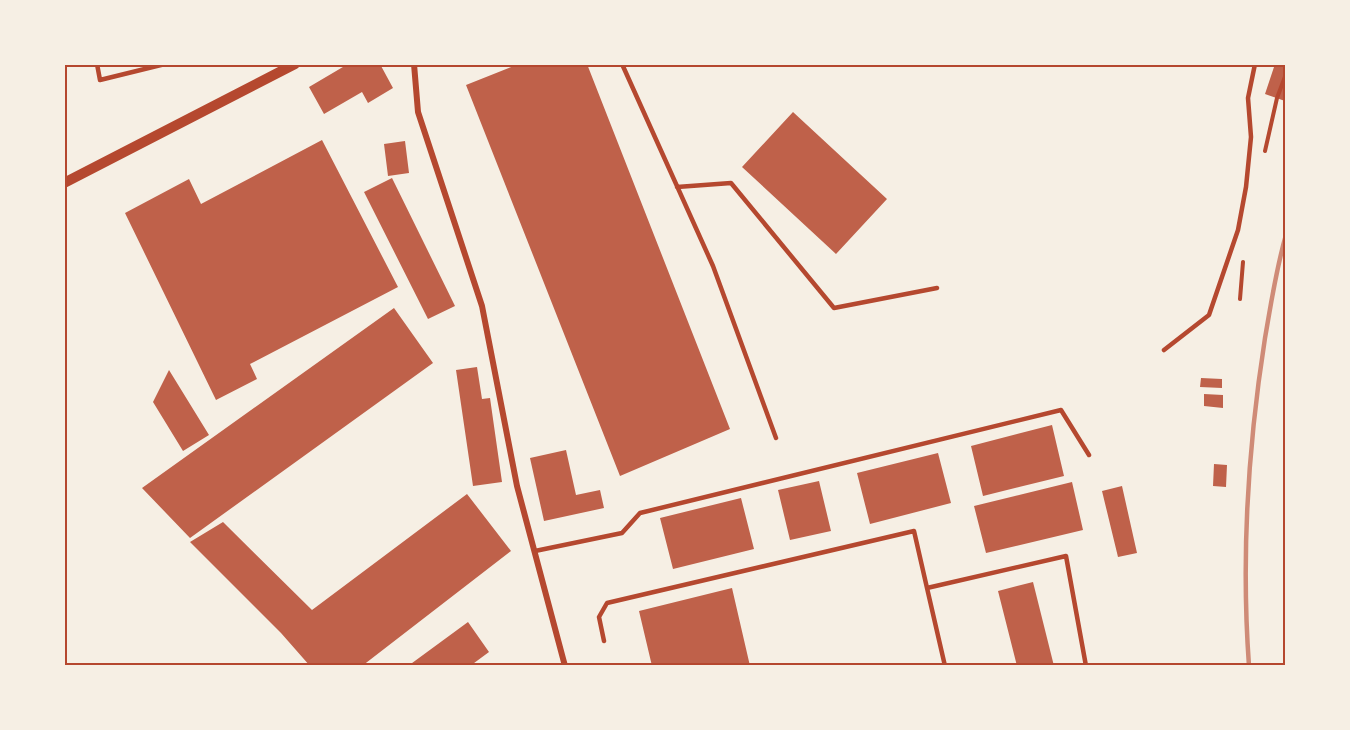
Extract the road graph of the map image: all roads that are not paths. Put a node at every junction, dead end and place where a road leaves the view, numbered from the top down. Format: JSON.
{"nodes":[{"id":1,"x":97,"y":64,"type":"edge"},
{"id":2,"x":165,"y":64,"type":"edge"},
{"id":3,"x":295,"y":64,"type":"edge"},
{"id":4,"x":414,"y":64,"type":"edge"},
{"id":5,"x":622,"y":64,"type":"edge"},
{"id":6,"x":1255,"y":64,"type":"edge"},
{"id":7,"x":64,"y":183,"type":"edge"},
{"id":8,"x":678,"y":187,"type":"junction"},
{"id":9,"x":937,"y":288,"type":"dead end"},
{"id":10,"x":1164,"y":350,"type":"dead end"},
{"id":11,"x":776,"y":438,"type":"dead end"},
{"id":12,"x":1089,"y":455,"type":"dead end"},
{"id":13,"x":535,"y":551,"type":"junction"},
{"id":14,"x":927,"y":588,"type":"junction"},
{"id":15,"x":604,"y":641,"type":"dead end"},
{"id":16,"x":565,"y":666,"type":"edge"},
{"id":17,"x":945,"y":666,"type":"edge"},
{"id":18,"x":1086,"y":666,"type":"edge"}],
"edges":[{"from":1,"to":2,"type":"lane"},
{"from":3,"to":7,"type":"street"},
{"from":4,"to":13,"type":"street"},
{"from":5,"to":8,"type":"lane"},
{"from":6,"to":10,"type":"lane"},
{"from":8,"to":9,"type":"lane"},
{"from":8,"to":11,"type":"lane"},
{"from":12,"to":13,"type":"lane"},
{"from":13,"to":16,"type":"street"},
{"from":14,"to":15,"type":"lane"},
{"from":14,"to":17,"type":"lane"},
{"from":14,"to":18,"type":"lane"}]}
